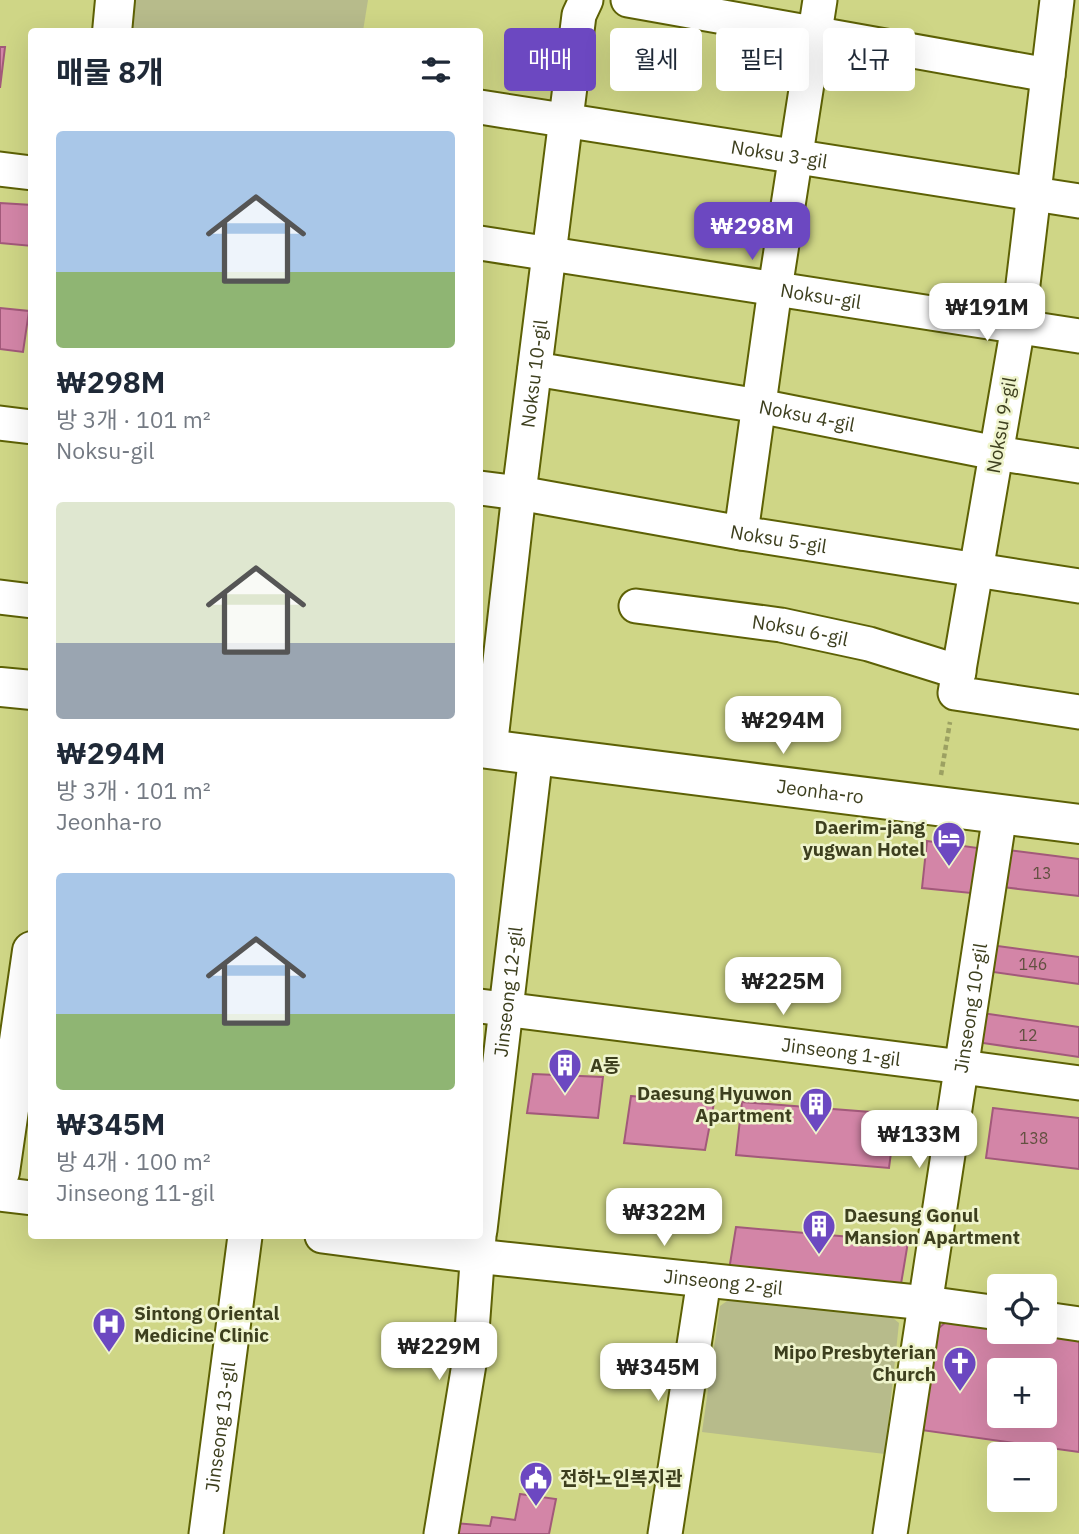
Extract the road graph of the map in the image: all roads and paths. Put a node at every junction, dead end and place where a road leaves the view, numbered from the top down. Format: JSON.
{"nodes":[{"id":1,"x":116,"y":0,"type":"edge"},
{"id":2,"x":586,"y":0,"type":"edge"},
{"id":3,"x":628,"y":0,"type":"edge"},
{"id":4,"x":820,"y":0,"type":"edge"},
{"id":5,"x":1058,"y":0,"type":"edge"},
{"id":6,"x":112,"y":28,"type":"edge"},
{"id":7,"x":814,"y":34,"type":"junction"},
{"id":8,"x":1048,"y":75,"type":"junction"},
{"id":9,"x":483,"y":107,"type":"edge"},
{"id":10,"x":566,"y":121,"type":"junction"},
{"id":11,"x":796,"y":157,"type":"junction"},
{"id":12,"x":0,"y":169,"type":"edge"},
{"id":13,"x":28,"y":172,"type":"edge"},
{"id":14,"x":1034,"y":194,"type":"junction"},
{"id":15,"x":1079,"y":201,"type":"edge"},
{"id":16,"x":483,"y":243,"type":"edge"},
{"id":17,"x":550,"y":254,"type":"junction"},
{"id":18,"x":775,"y":289,"type":"junction"},
{"id":19,"x":1018,"y":326,"type":"junction"},
{"id":20,"x":1079,"y":335,"type":"edge"},
{"id":21,"x":535,"y":369,"type":"junction"},
{"id":22,"x":759,"y":406,"type":"junction"},
{"id":23,"x":0,"y":423,"type":"edge"},
{"id":24,"x":28,"y":426,"type":"edge"},
{"id":25,"x":996,"y":453,"type":"junction"},
{"id":26,"x":1079,"y":466,"type":"edge"},
{"id":27,"x":483,"y":488,"type":"edge"},
{"id":28,"x":519,"y":493,"type":"junction"},
{"id":29,"x":741,"y":533,"type":"junction"},
{"id":30,"x":976,"y":570,"type":"junction"},
{"id":31,"x":1079,"y":586,"type":"edge"},
{"id":32,"x":0,"y":597,"type":"edge"},
{"id":33,"x":28,"y":600,"type":"edge"},
{"id":34,"x":636,"y":606,"type":"dead end"},
{"id":35,"x":492,"y":621,"type":"edge"},
{"id":36,"x":957,"y":682,"type":"junction"},
{"id":37,"x":0,"y":687,"type":"edge"},
{"id":38,"x":28,"y":690,"type":"edge"},
{"id":39,"x":1079,"y":712,"type":"edge"},
{"id":40,"x":485,"y":748,"type":"edge"},
{"id":41,"x":536,"y":754,"type":"junction"},
{"id":42,"x":936,"y":806,"type":"junction"},
{"id":43,"x":1000,"y":814,"type":"junction"},
{"id":44,"x":1079,"y":824,"type":"edge"},
{"id":45,"x":28,"y":979,"type":"edge"},
{"id":46,"x":493,"y":1007,"type":"edge"},
{"id":47,"x":962,"y":1067,"type":"junction"},
{"id":48,"x":1079,"y":1083,"type":"edge"},
{"id":49,"x":483,"y":1162,"type":"edge"},
{"id":50,"x":0,"y":1172,"type":"edge"},
{"id":51,"x":0,"y":1194,"type":"edge"},
{"id":52,"x":28,"y":1198,"type":"edge"},
{"id":53,"x":245,"y":1239,"type":"edge"},
{"id":54,"x":439,"y":1239,"type":"edge"},
{"id":55,"x":478,"y":1240,"type":"edge"},
{"id":56,"x":704,"y":1280,"type":"junction"},
{"id":57,"x":926,"y":1303,"type":"junction"},
{"id":58,"x":987,"y":1311,"type":"edge"},
{"id":59,"x":1057,"y":1321,"type":"edge"},
{"id":60,"x":1079,"y":1324,"type":"edge"},
{"id":61,"x":206,"y":1534,"type":"edge"},
{"id":62,"x":441,"y":1534,"type":"edge"},
{"id":63,"x":665,"y":1534,"type":"edge"},
{"id":64,"x":890,"y":1534,"type":"edge"}],
"edges":[{"from":1,"to":6,"type":"street"},
{"from":2,"to":10,"type":"street","name":"Noksu 10-gil"},
{"from":3,"to":7,"type":"street"},
{"from":4,"to":7,"type":"street"},
{"from":5,"to":8,"type":"street","name":"Noksu 9-gil"},
{"from":7,"to":8,"type":"street"},
{"from":7,"to":11,"type":"street"},
{"from":8,"to":14,"type":"street","name":"Noksu 9-gil"},
{"from":9,"to":10,"type":"street","name":"Noksu 3-gil"},
{"from":10,"to":11,"type":"street","name":"Noksu 3-gil"},
{"from":10,"to":17,"type":"street","name":"Noksu 10-gil"},
{"from":11,"to":14,"type":"street","name":"Noksu 3-gil"},
{"from":11,"to":18,"type":"street"},
{"from":12,"to":13,"type":"street"},
{"from":14,"to":15,"type":"street","name":"Noksu 3-gil"},
{"from":14,"to":19,"type":"street","name":"Noksu 9-gil"},
{"from":16,"to":17,"type":"street","name":"Noksu-gil"},
{"from":17,"to":18,"type":"street","name":"Noksu-gil"},
{"from":17,"to":21,"type":"street","name":"Noksu 10-gil"},
{"from":18,"to":19,"type":"street","name":"Noksu-gil"},
{"from":18,"to":22,"type":"street"},
{"from":19,"to":20,"type":"street","name":"Noksu-gil"},
{"from":19,"to":25,"type":"street","name":"Noksu 9-gil"},
{"from":21,"to":22,"type":"street","name":"Noksu 4-gil"},
{"from":21,"to":28,"type":"street","name":"Noksu 10-gil"},
{"from":22,"to":25,"type":"street","name":"Noksu 4-gil"},
{"from":22,"to":29,"type":"street"},
{"from":23,"to":24,"type":"street"},
{"from":25,"to":26,"type":"street","name":"Noksu 4-gil"},
{"from":25,"to":30,"type":"street","name":"Noksu 9-gil"},
{"from":27,"to":28,"type":"street","name":"Noksu 5-gil"},
{"from":28,"to":29,"type":"street","name":"Noksu 5-gil"},
{"from":28,"to":35,"type":"street","name":"Noksu 10-gil"},
{"from":29,"to":30,"type":"street","name":"Noksu 5-gil"},
{"from":30,"to":31,"type":"street","name":"Noksu 5-gil"},
{"from":30,"to":36,"type":"street","name":"Noksu 9-gil"},
{"from":32,"to":33,"type":"street"},
{"from":34,"to":36,"type":"street","name":"Noksu 6-gil"},
{"from":35,"to":40,"type":"street","name":"Noksu 10-gil"},
{"from":36,"to":39,"type":"street","name":"Noksu 6-gil"},
{"from":36,"to":42,"type":"path"},
{"from":37,"to":38,"type":"street"},
{"from":40,"to":41,"type":"street","name":"Jeonha-ro"},
{"from":41,"to":42,"type":"street","name":"Jeonha-ro"},
{"from":41,"to":46,"type":"street","name":"Jinseong 12-gil"},
{"from":42,"to":43,"type":"street","name":"Jeonha-ro"},
{"from":43,"to":44,"type":"street","name":"Jeonha-ro"},
{"from":43,"to":47,"type":"street","name":"Jinseong 10-gil"},
{"from":45,"to":50,"type":"street"},
{"from":46,"to":47,"type":"street","name":"Jinseong 1-gil"},
{"from":46,"to":49,"type":"street","name":"Jinseong 12-gil"},
{"from":47,"to":48,"type":"street","name":"Jinseong 1-gil"},
{"from":47,"to":57,"type":"street","name":"Jinseong 10-gil"},
{"from":51,"to":52,"type":"street"},
{"from":53,"to":61,"type":"street","name":"Jinseong 13-gil"},
{"from":54,"to":55,"type":"street","name":"Jinseong 2-gil"},
{"from":55,"to":56,"type":"street","name":"Jinseong 2-gil"},
{"from":55,"to":62,"type":"street","name":"Jinseong 12-gil"},
{"from":56,"to":57,"type":"street","name":"Jinseong 2-gil"},
{"from":56,"to":63,"type":"street"},
{"from":57,"to":58,"type":"street","name":"Jinseong 2-gil"},
{"from":57,"to":64,"type":"street","name":"Jinseong 10-gil"},
{"from":59,"to":60,"type":"street"}]}
